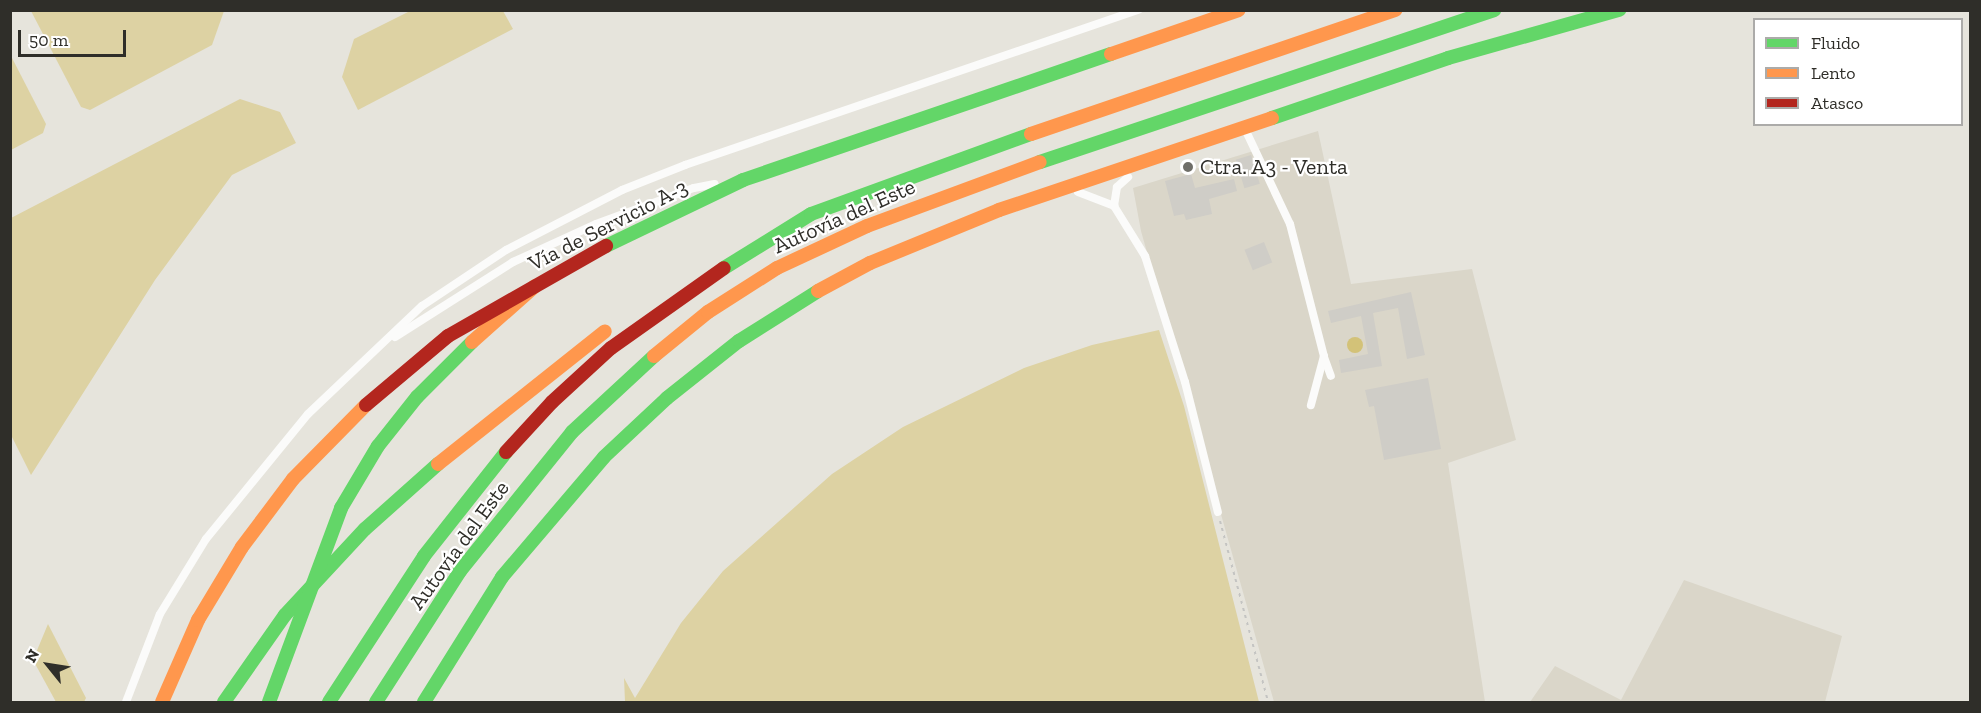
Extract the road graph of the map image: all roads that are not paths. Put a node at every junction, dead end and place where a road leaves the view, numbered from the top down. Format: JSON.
{"nodes":[{"id":1,"x":1138,"y":10,"type":"edge"},
{"id":2,"x":1239,"y":10,"type":"edge"},
{"id":3,"x":1395,"y":10,"type":"edge"},
{"id":4,"x":1494,"y":10,"type":"edge"},
{"id":5,"x":1618,"y":10,"type":"edge"},
{"id":6,"x":1244,"y":128,"type":"junction"},
{"id":7,"x":1144,"y":161,"type":"junction"},
{"id":8,"x":743,"y":180,"type":"junction"},
{"id":9,"x":1055,"y":191,"type":"junction"},
{"id":10,"x":1114,"y":206,"type":"junction"},
{"id":11,"x":811,"y":214,"type":"junction"},
{"id":12,"x":729,"y":248,"type":"dead end"},
{"id":13,"x":535,"y":286,"type":"junction"},
{"id":14,"x":614,"y":325,"type":"dead end"},
{"id":15,"x":379,"y":347,"type":"junction"},
{"id":16,"x":1324,"y":356,"type":"junction"},
{"id":17,"x":1331,"y":376,"type":"dead end"},
{"id":18,"x":1311,"y":405,"type":"dead end"},
{"id":19,"x":1218,"y":513,"type":"road end"},
{"id":20,"x":126,"y":702,"type":"edge"},
{"id":21,"x":162,"y":702,"type":"edge"},
{"id":22,"x":224,"y":702,"type":"edge"},
{"id":23,"x":269,"y":702,"type":"edge"},
{"id":24,"x":329,"y":702,"type":"edge"},
{"id":25,"x":376,"y":702,"type":"edge"},
{"id":26,"x":424,"y":702,"type":"edge"}],
"edges":[{"from":1,"to":15,"type":"lane"},
{"from":2,"to":8,"type":"main road","name":"Vía de Servicio A-3"},
{"from":3,"to":11,"type":"main road","name":"Autovía del Este"},
{"from":4,"to":25,"type":"main road","name":"Autovía del Este"},
{"from":5,"to":6,"type":"main road"},
{"from":6,"to":7,"type":"main road"},
{"from":6,"to":16,"type":"lane"},
{"from":7,"to":9,"type":"main road"},
{"from":7,"to":10,"type":"lane"},
{"from":8,"to":13,"type":"main road","name":"Vía de Servicio A-3"},
{"from":8,"to":15,"type":"lane"},
{"from":9,"to":10,"type":"lane"},
{"from":9,"to":26,"type":"main road"},
{"from":10,"to":19,"type":"lane"},
{"from":11,"to":12,"type":"main road"},
{"from":11,"to":24,"type":"main road","name":"Autovía del Este"},
{"from":13,"to":21,"type":"main road","name":"Vía de Servicio A-3"},
{"from":13,"to":23,"type":"main road"},
{"from":14,"to":22,"type":"main road"},
{"from":15,"to":20,"type":"lane"},
{"from":16,"to":17,"type":"lane"},
{"from":16,"to":18,"type":"lane"}]}
